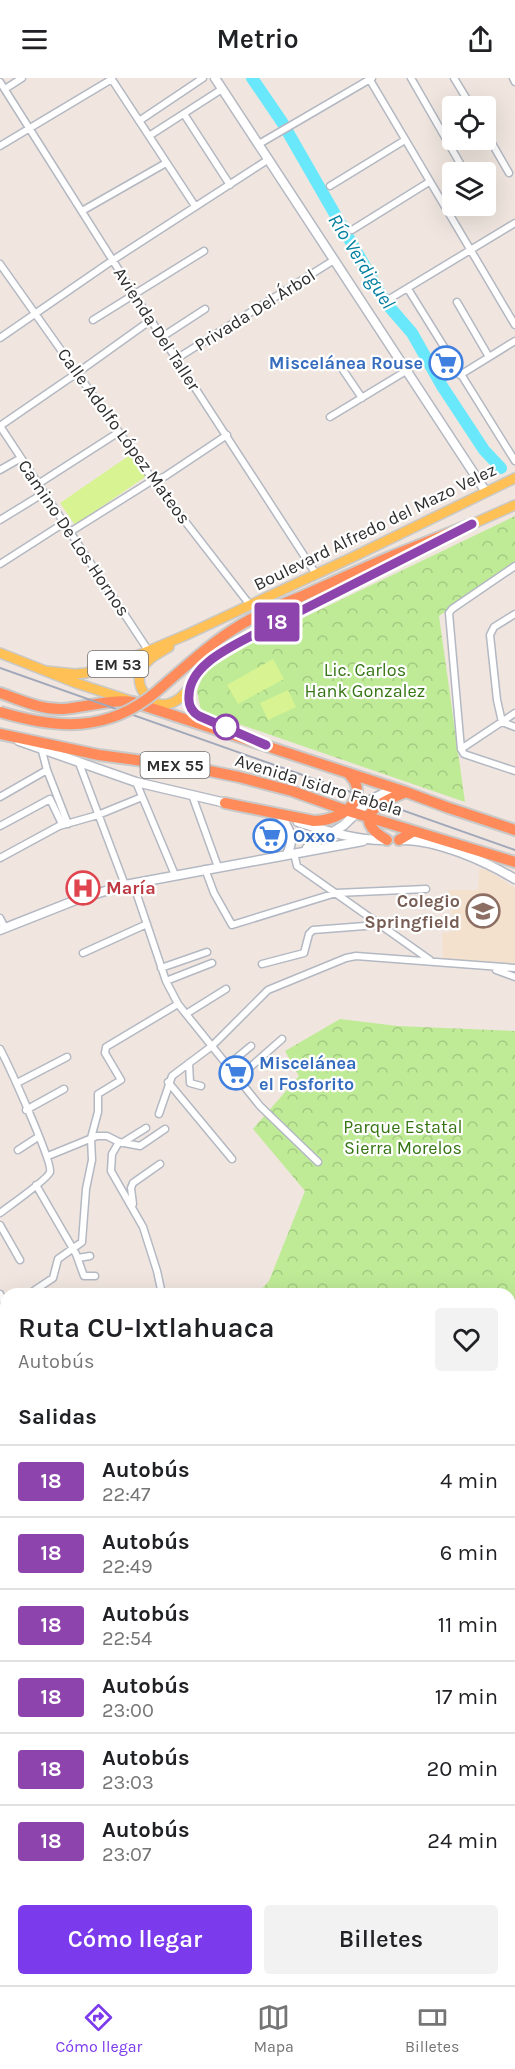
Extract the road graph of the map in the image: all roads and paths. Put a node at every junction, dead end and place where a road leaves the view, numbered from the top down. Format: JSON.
{"nodes":[{"id":1,"x":22,"y":78,"type":"edge"},
{"id":2,"x":203,"y":78,"type":"edge"},
{"id":3,"x":215,"y":78,"type":"edge"},
{"id":4,"x":411,"y":78,"type":"edge"},
{"id":5,"x":454,"y":78,"type":"edge"},
{"id":6,"x":513,"y":78,"type":"edge"},
{"id":7,"x":112,"y":79,"type":"edge"},
{"id":8,"x":367,"y":80,"type":"edge"},
{"id":9,"x":0,"y":82,"type":"edge"},
{"id":10,"x":515,"y":82,"type":"edge"},
{"id":11,"x":222,"y":88,"type":"junction"},
{"id":12,"x":4,"y":89,"type":"junction"},
{"id":13,"x":465,"y":96,"type":"edge"},
{"id":14,"x":184,"y":114,"type":"junction"},
{"id":15,"x":139,"y":121,"type":"junction"},
{"id":16,"x":30,"y":128,"type":"junction"},
{"id":17,"x":149,"y":136,"type":"junction"},
{"id":18,"x":405,"y":140,"type":"junction"},
{"id":19,"x":259,"y":144,"type":"junction"},
{"id":20,"x":0,"y":146,"type":"edge"},
{"id":21,"x":496,"y":150,"type":"edge"},
{"id":22,"x":269,"y":159,"type":"junction"},
{"id":23,"x":459,"y":162,"type":"edge"},
{"id":24,"x":166,"y":163,"type":"junction"},
{"id":25,"x":509,"y":173,"type":"dead end"},
{"id":26,"x":429,"y":182,"type":"junction"},
{"id":27,"x":230,"y":185,"type":"junction"},
{"id":28,"x":330,"y":186,"type":"dead end"},
{"id":29,"x":195,"y":207,"type":"junction"},
{"id":30,"x":82,"y":211,"type":"junction"},
{"id":31,"x":515,"y":223,"type":"edge"},
{"id":32,"x":352,"y":230,"type":"dead end"},
{"id":33,"x":471,"y":250,"type":"junction"},
{"id":34,"x":204,"y":251,"type":"dead end"},
{"id":35,"x":113,"y":260,"type":"junction"},
{"id":36,"x":334,"y":260,"type":"junction"},
{"id":37,"x":0,"y":264,"type":"edge"},
{"id":38,"x":408,"y":289,"type":"junction"},
{"id":39,"x":134,"y":294,"type":"junction"},
{"id":40,"x":391,"y":298,"type":"dead end"},
{"id":41,"x":457,"y":302,"type":"dead end"},
{"id":42,"x":205,"y":309,"type":"dead end"},
{"id":43,"x":35,"y":314,"type":"junction"},
{"id":44,"x":93,"y":320,"type":"dead end"},
{"id":45,"x":151,"y":320,"type":"junction"},
{"id":46,"x":515,"y":325,"type":"edge"},
{"id":47,"x":162,"y":337,"type":"junction"},
{"id":48,"x":0,"y":338,"type":"edge"},
{"id":49,"x":515,"y":341,"type":"edge"},
{"id":50,"x":489,"y":357,"type":"junction"},
{"id":51,"x":176,"y":359,"type":"junction"},
{"id":52,"x":341,"y":368,"type":"dead end"},
{"id":53,"x":406,"y":371,"type":"junction"},
{"id":54,"x":77,"y":373,"type":"junction"},
{"id":55,"x":460,"y":375,"type":"junction"},
{"id":56,"x":362,"y":398,"type":"junction"},
{"id":57,"x":330,"y":417,"type":"dead end"},
{"id":58,"x":0,"y":426,"type":"edge"},
{"id":59,"x":119,"y":432,"type":"junction"},
{"id":60,"x":227,"y":435,"type":"junction"},
{"id":61,"x":21,"y":458,"type":"junction"},
{"id":62,"x":515,"y":460,"type":"edge"},
{"id":63,"x":0,"y":470,"type":"edge"},
{"id":64,"x":515,"y":478,"type":"edge"},
{"id":65,"x":153,"y":480,"type":"junction"},
{"id":66,"x":38,"y":484,"type":"junction"},
{"id":67,"x":486,"y":492,"type":"junction"},
{"id":68,"x":44,"y":493,"type":"junction"},
{"id":69,"x":515,"y":505,"type":"edge"},
{"id":70,"x":0,"y":520,"type":"edge"},
{"id":71,"x":64,"y":523,"type":"junction"},
{"id":72,"x":472,"y":524,"type":"junction"},
{"id":73,"x":70,"y":532,"type":"junction"},
{"id":74,"x":0,"y":564,"type":"edge"},
{"id":75,"x":515,"y":566,"type":"edge"},
{"id":76,"x":316,"y":574,"type":"junction"},
{"id":77,"x":250,"y":605,"type":"junction"},
{"id":78,"x":515,"y":614,"type":"edge"},
{"id":79,"x":186,"y":635,"type":"junction"},
{"id":80,"x":148,"y":650,"type":"junction"},
{"id":81,"x":0,"y":652,"type":"edge"},
{"id":82,"x":46,"y":671,"type":"junction"},
{"id":83,"x":190,"y":687,"type":"junction"},
{"id":84,"x":0,"y":693,"type":"edge"},
{"id":85,"x":133,"y":702,"type":"junction"},
{"id":86,"x":0,"y":712,"type":"edge"},
{"id":87,"x":515,"y":713,"type":"edge"},
{"id":88,"x":502,"y":722,"type":"junction"},
{"id":89,"x":515,"y":726,"type":"edge"},
{"id":90,"x":0,"y":734,"type":"edge"},
{"id":91,"x":266,"y":745,"type":"junction"},
{"id":92,"x":42,"y":751,"type":"junction"},
{"id":93,"x":462,"y":751,"type":"junction"},
{"id":94,"x":79,"y":763,"type":"junction"},
{"id":95,"x":46,"y":770,"type":"junction"},
{"id":96,"x":515,"y":771,"type":"edge"},
{"id":97,"x":348,"y":772,"type":"junction"},
{"id":98,"x":136,"y":782,"type":"junction"},
{"id":99,"x":401,"y":790,"type":"junction"},
{"id":100,"x":192,"y":795,"type":"junction"},
{"id":101,"x":0,"y":797,"type":"edge"},
{"id":102,"x":142,"y":798,"type":"junction"},
{"id":103,"x":225,"y":803,"type":"junction"},
{"id":104,"x":351,"y":812,"type":"junction"},
{"id":105,"x":98,"y":815,"type":"junction"},
{"id":106,"x":281,"y":817,"type":"junction"},
{"id":107,"x":369,"y":817,"type":"junction"},
{"id":108,"x":65,"y":824,"type":"junction"},
{"id":109,"x":0,"y":826,"type":"edge"},
{"id":110,"x":515,"y":830,"type":"edge"},
{"id":111,"x":414,"y":831,"type":"junction"},
{"id":112,"x":333,"y":833,"type":"junction"},
{"id":113,"x":369,"y":840,"type":"junction"},
{"id":114,"x":387,"y":840,"type":"junction"},
{"id":115,"x":399,"y":840,"type":"junction"},
{"id":116,"x":422,"y":841,"type":"junction"},
{"id":117,"x":294,"y":853,"type":"junction"},
{"id":118,"x":0,"y":858,"type":"edge"},
{"id":119,"x":515,"y":862,"type":"edge"},
{"id":120,"x":218,"y":867,"type":"junction"},
{"id":121,"x":205,"y":869,"type":"junction"},
{"id":122,"x":175,"y":875,"type":"junction"},
{"id":123,"x":515,"y":879,"type":"edge"},
{"id":124,"x":129,"y":884,"type":"junction"},
{"id":125,"x":426,"y":889,"type":"dead end"},
{"id":126,"x":336,"y":893,"type":"junction"},
{"id":127,"x":0,"y":918,"type":"edge"},
{"id":128,"x":147,"y":924,"type":"junction"},
{"id":129,"x":379,"y":925,"type":"junction"},
{"id":130,"x":2,"y":929,"type":"edge"},
{"id":131,"x":207,"y":952,"type":"dead end"},
{"id":132,"x":83,"y":953,"type":"dead end"},
{"id":133,"x":430,"y":960,"type":"junction"},
{"id":134,"x":212,"y":963,"type":"dead end"},
{"id":135,"x":262,"y":964,"type":"dead end"},
{"id":136,"x":161,"y":968,"type":"junction"},
{"id":137,"x":490,"y":968,"type":"junction"},
{"id":138,"x":515,"y":968,"type":"edge"},
{"id":139,"x":515,"y":977,"type":"edge"},
{"id":140,"x":166,"y":981,"type":"junction"},
{"id":141,"x":225,"y":989,"type":"dead end"},
{"id":142,"x":178,"y":1004,"type":"junction"},
{"id":143,"x":186,"y":1014,"type":"junction"},
{"id":144,"x":282,"y":1040,"type":"dead end"},
{"id":145,"x":212,"y":1046,"type":"junction"},
{"id":146,"x":250,"y":1046,"type":"dead end"},
{"id":147,"x":0,"y":1049,"type":"edge"},
{"id":148,"x":67,"y":1058,"type":"dead end"},
{"id":149,"x":189,"y":1064,"type":"junction"},
{"id":150,"x":228,"y":1065,"type":"junction"},
{"id":151,"x":238,"y":1078,"type":"junction"},
{"id":152,"x":168,"y":1082,"type":"junction"},
{"id":153,"x":17,"y":1083,"type":"junction"},
{"id":154,"x":201,"y":1086,"type":"dead end"},
{"id":155,"x":64,"y":1089,"type":"dead end"},
{"id":156,"x":26,"y":1110,"type":"junction"},
{"id":157,"x":159,"y":1114,"type":"dead end"},
{"id":158,"x":146,"y":1128,"type":"dead end"},
{"id":159,"x":165,"y":1130,"type":"dead end"},
{"id":160,"x":38,"y":1137,"type":"junction"},
{"id":161,"x":91,"y":1138,"type":"junction"},
{"id":162,"x":120,"y":1143,"type":"junction"},
{"id":163,"x":18,"y":1150,"type":"dead end"},
{"id":164,"x":48,"y":1156,"type":"junction"},
{"id":165,"x":232,"y":1159,"type":"dead end"},
{"id":166,"x":318,"y":1162,"type":"dead end"},
{"id":167,"x":159,"y":1164,"type":"dead end"},
{"id":168,"x":36,"y":1185,"type":"junction"},
{"id":169,"x":134,"y":1210,"type":"junction"},
{"id":170,"x":0,"y":1213,"type":"edge"},
{"id":171,"x":0,"y":1225,"type":"edge"},
{"id":172,"x":73,"y":1249,"type":"junction"},
{"id":173,"x":90,"y":1256,"type":"dead end"},
{"id":174,"x":78,"y":1258,"type":"junction"},
{"id":175,"x":20,"y":1260,"type":"dead end"},
{"id":176,"x":95,"y":1276,"type":"dead end"},
{"id":177,"x":38,"y":1288,"type":"edge"},
{"id":178,"x":161,"y":1288,"type":"edge"}],
"edges":[{"from":1,"to":12,"type":"street"},
{"from":2,"to":15,"type":"street"},
{"from":3,"to":11,"type":"main road"},
{"from":4,"to":23,"type":"street"},
{"from":5,"to":13,"type":"street"},
{"from":6,"to":10,"type":"street"},
{"from":7,"to":15,"type":"street"},
{"from":7,"to":16,"type":"street"},
{"from":8,"to":18,"type":"street"},
{"from":8,"to":19,"type":"street"},
{"from":9,"to":12,"type":"street","name":"Avienda Del Taller"},
{"from":11,"to":14,"type":"street"},
{"from":11,"to":19,"type":"main road"},
{"from":12,"to":16,"type":"street","name":"Avienda Del Taller"},
{"from":14,"to":17,"type":"street"},
{"from":14,"to":27,"type":"street"},
{"from":15,"to":17,"type":"street"},
{"from":16,"to":20,"type":"street"},
{"from":16,"to":30,"type":"street","name":"Avienda Del Taller"},
{"from":17,"to":24,"type":"street"},
{"from":18,"to":26,"type":"street"},
{"from":18,"to":28,"type":"street"},
{"from":19,"to":22,"type":"main road"},
{"from":21,"to":25,"type":"street"},
{"from":22,"to":27,"type":"street"},
{"from":22,"to":36,"type":"main road"},
{"from":24,"to":29,"type":"street"},
{"from":24,"to":30,"type":"street"},
{"from":26,"to":32,"type":"street"},
{"from":26,"to":33,"type":"street"},
{"from":27,"to":29,"type":"street"},
{"from":29,"to":35,"type":"street"},
{"from":30,"to":35,"type":"street","name":"Avienda Del Taller"},
{"from":31,"to":33,"type":"street"},
{"from":33,"to":38,"type":"street"},
{"from":33,"to":46,"type":"street"},
{"from":34,"to":39,"type":"street"},
{"from":35,"to":39,"type":"street","name":"Avienda Del Taller"},
{"from":35,"to":43,"type":"street"},
{"from":36,"to":51,"type":"street","name":"Privada Del Árbol"},
{"from":36,"to":53,"type":"main road"},
{"from":37,"to":43,"type":"street","name":"Calle Adolfo López Mateos"},
{"from":38,"to":40,"type":"street"},
{"from":38,"to":55,"type":"street"},
{"from":39,"to":44,"type":"street"},
{"from":39,"to":45,"type":"street","name":"Avienda Del Taller"},
{"from":41,"to":50,"type":"street"},
{"from":42,"to":47,"type":"street"},
{"from":43,"to":48,"type":"street"},
{"from":43,"to":54,"type":"street","name":"Calle Adolfo López Mateos"},
{"from":45,"to":47,"type":"street","name":"Avienda Del Taller"},
{"from":45,"to":54,"type":"street"},
{"from":47,"to":51,"type":"street","name":"Avienda Del Taller"},
{"from":49,"to":50,"type":"street"},
{"from":50,"to":55,"type":"street"},
{"from":51,"to":60,"type":"street","name":"Avienda Del Taller"},
{"from":52,"to":56,"type":"street"},
{"from":53,"to":56,"type":"street"},
{"from":53,"to":67,"type":"main road"},
{"from":54,"to":58,"type":"street"},
{"from":54,"to":59,"type":"street","name":"Calle Adolfo López Mateos"},
{"from":55,"to":62,"type":"street"},
{"from":56,"to":57,"type":"street"},
{"from":58,"to":61,"type":"street","name":"Camino De Los Hornos"},
{"from":59,"to":65,"type":"street","name":"Calle Adolfo López Mateos"},
{"from":59,"to":66,"type":"street"},
{"from":60,"to":65,"type":"street"},
{"from":60,"to":76,"type":"street","name":"Avienda Del Taller"},
{"from":61,"to":63,"type":"street"},
{"from":61,"to":66,"type":"street","name":"Camino De Los Hornos"},
{"from":64,"to":67,"type":"main road","name":"Boulevard Alfredo del Mazo Velez","number":"EM 53"},
{"from":65,"to":73,"type":"street"},
{"from":65,"to":77,"type":"street","name":"Calle Adolfo López Mateos"},
{"from":66,"to":68,"type":"street","name":"Camino De Los Hornos"},
{"from":67,"to":76,"type":"main road","name":"Boulevard Alfredo del Mazo Velez","number":"EM 53"},
{"from":68,"to":70,"type":"street"},
{"from":68,"to":71,"type":"street","name":"Camino De Los Hornos"},
{"from":69,"to":72,"type":"main road","name":"Boulevard Alfredo del Mazo Velez","number":"EM 53"},
{"from":71,"to":73,"type":"street","name":"Camino De Los Hornos"},
{"from":71,"to":74,"type":"street"},
{"from":72,"to":83,"type":"main road"},
{"from":72,"to":86,"type":"highway","name":"Boulevard Alfredo del Mazo Velez","number":"EM 53","bridge":true},
{"from":73,"to":80,"type":"street","name":"Camino De Los Hornos"},
{"from":75,"to":93,"type":"street"},
{"from":76,"to":77,"type":"main road","name":"Boulevard Alfredo del Mazo Velez","number":"EM 53"},
{"from":77,"to":79,"type":"main road","name":"Boulevard Alfredo del Mazo Velez","number":"EM 53"},
{"from":78,"to":88,"type":"street"},
{"from":79,"to":80,"type":"main road","name":"Boulevard Alfredo del Mazo Velez","number":"EM 53"},
{"from":79,"to":83,"type":"main road"},
{"from":80,"to":82,"type":"main road","name":"Boulevard Alfredo del Mazo Velez","number":"EM 53"},
{"from":81,"to":82,"type":"main road"},
{"from":82,"to":85,"type":"main road"},
{"from":83,"to":91,"type":"main road"},
{"from":84,"to":85,"type":"highway","number":"MEX 55"},
{"from":85,"to":91,"type":"highway","name":"Avenida Isidro Fabela","number":"MEX 55"},
{"from":87,"to":88,"type":"street"},
{"from":88,"to":89,"type":"street"},
{"from":88,"to":93,"type":"street"},
{"from":90,"to":92,"type":"main road","name":"Avenida Isidro Fabela","number":"MEX 55"},
{"from":90,"to":104,"type":"highway","name":"Avenida Isidro Fabela","number":"MEX 55"},
{"from":91,"to":97,"type":"highway","name":"Avenida Isidro Fabela","number":"MEX 55"},
{"from":92,"to":94,"type":"main road","name":"Avenida Isidro Fabela","number":"MEX 55"},
{"from":92,"to":95,"type":"street"},
{"from":93,"to":96,"type":"street"},
{"from":94,"to":98,"type":"main road","name":"Avenida Isidro Fabela","number":"MEX 55"},
{"from":94,"to":105,"type":"street"},
{"from":95,"to":101,"type":"street"},
{"from":95,"to":108,"type":"street"},
{"from":97,"to":99,"type":"highway","name":"Avenida Isidro Fabela","number":"MEX 55"},
{"from":97,"to":104,"type":"highway"},
{"from":98,"to":100,"type":"main road","name":"Avenida Isidro Fabela","number":"MEX 55"},
{"from":98,"to":102,"type":"street"},
{"from":99,"to":104,"type":"main road"},
{"from":99,"to":107,"type":"highway"},
{"from":99,"to":110,"type":"highway","name":"Avenida Isidro Fabela","number":"MEX 55"},
{"from":100,"to":103,"type":"main road","name":"Avenida Isidro Fabela","number":"MEX 55"},
{"from":100,"to":120,"type":"street"},
{"from":102,"to":105,"type":"street"},
{"from":102,"to":122,"type":"street"},
{"from":103,"to":104,"type":"highway"},
{"from":103,"to":106,"type":"main road","name":"Avenida Isidro Fabela","number":"MEX 55"},
{"from":104,"to":107,"type":"highway","name":"Avenida Isidro Fabela","number":"MEX 55"},
{"from":104,"to":112,"type":"main road"},
{"from":105,"to":108,"type":"street"},
{"from":105,"to":124,"type":"street"},
{"from":106,"to":112,"type":"main road","name":"Avenida Isidro Fabela","number":"MEX 55"},
{"from":106,"to":117,"type":"main road"},
{"from":107,"to":111,"type":"highway","name":"Avenida Isidro Fabela","number":"MEX 55"},
{"from":107,"to":114,"type":"highway"},
{"from":108,"to":109,"type":"street"},
{"from":108,"to":118,"type":"street"},
{"from":111,"to":115,"type":"highway"},
{"from":111,"to":116,"type":"highway"},
{"from":111,"to":119,"type":"highway","name":"Avenida Isidro Fabela","number":"MEX 55"},
{"from":112,"to":113,"type":"main road","name":"Avenida Isidro Fabela","number":"MEX 55"},
{"from":112,"to":117,"type":"main road"},
{"from":113,"to":114,"type":"main road","name":"Avenida Isidro Fabela","number":"MEX 55"},
{"from":113,"to":117,"type":"main road"},
{"from":114,"to":115,"type":"main road","name":"Avenida Isidro Fabela","number":"MEX 55"},
{"from":115,"to":116,"type":"main road","name":"Avenida Isidro Fabela","number":"MEX 55"},
{"from":116,"to":123,"type":"main road","name":"Avenida Isidro Fabela","number":"MEX 55"},
{"from":117,"to":120,"type":"main road"},
{"from":117,"to":126,"type":"street"},
{"from":120,"to":121,"type":"main road"},
{"from":121,"to":122,"type":"main road"},
{"from":121,"to":126,"type":"street"},
{"from":122,"to":124,"type":"main road"},
{"from":124,"to":128,"type":"street"},
{"from":124,"to":130,"type":"main road"},
{"from":125,"to":126,"type":"street"},
{"from":126,"to":129,"type":"street"},
{"from":127,"to":130,"type":"street"},
{"from":128,"to":132,"type":"street"},
{"from":128,"to":136,"type":"street"},
{"from":129,"to":133,"type":"street"},
{"from":129,"to":135,"type":"street"},
{"from":131,"to":136,"type":"street"},
{"from":133,"to":137,"type":"street"},
{"from":133,"to":145,"type":"street"},
{"from":134,"to":140,"type":"street"},
{"from":136,"to":140,"type":"street"},
{"from":137,"to":138,"type":"street"},
{"from":137,"to":139,"type":"street"},
{"from":140,"to":142,"type":"street"},
{"from":141,"to":143,"type":"street"},
{"from":142,"to":143,"type":"street"},
{"from":142,"to":161,"type":"street"},
{"from":143,"to":145,"type":"street"},
{"from":144,"to":151,"type":"street"},
{"from":145,"to":149,"type":"street"},
{"from":145,"to":150,"type":"street"},
{"from":146,"to":150,"type":"street"},
{"from":147,"to":153,"type":"street"},
{"from":148,"to":153,"type":"street"},
{"from":149,"to":152,"type":"street"},
{"from":149,"to":154,"type":"street"},
{"from":150,"to":151,"type":"street"},
{"from":151,"to":166,"type":"street"},
{"from":152,"to":157,"type":"street"},
{"from":152,"to":165,"type":"street"},
{"from":153,"to":156,"type":"street"},
{"from":155,"to":156,"type":"street"},
{"from":156,"to":160,"type":"street"},
{"from":158,"to":162,"type":"street"},
{"from":159,"to":162,"type":"street"},
{"from":160,"to":163,"type":"street"},
{"from":160,"to":164,"type":"street"},
{"from":161,"to":162,"type":"street"},
{"from":161,"to":164,"type":"street"},
{"from":161,"to":172,"type":"street"},
{"from":162,"to":169,"type":"street"},
{"from":164,"to":168,"type":"street"},
{"from":167,"to":169,"type":"street"},
{"from":168,"to":170,"type":"street"},
{"from":168,"to":172,"type":"street"},
{"from":169,"to":178,"type":"street"},
{"from":171,"to":175,"type":"street"},
{"from":172,"to":174,"type":"street"},
{"from":172,"to":177,"type":"street"},
{"from":173,"to":174,"type":"street"},
{"from":174,"to":176,"type":"street"}]}
